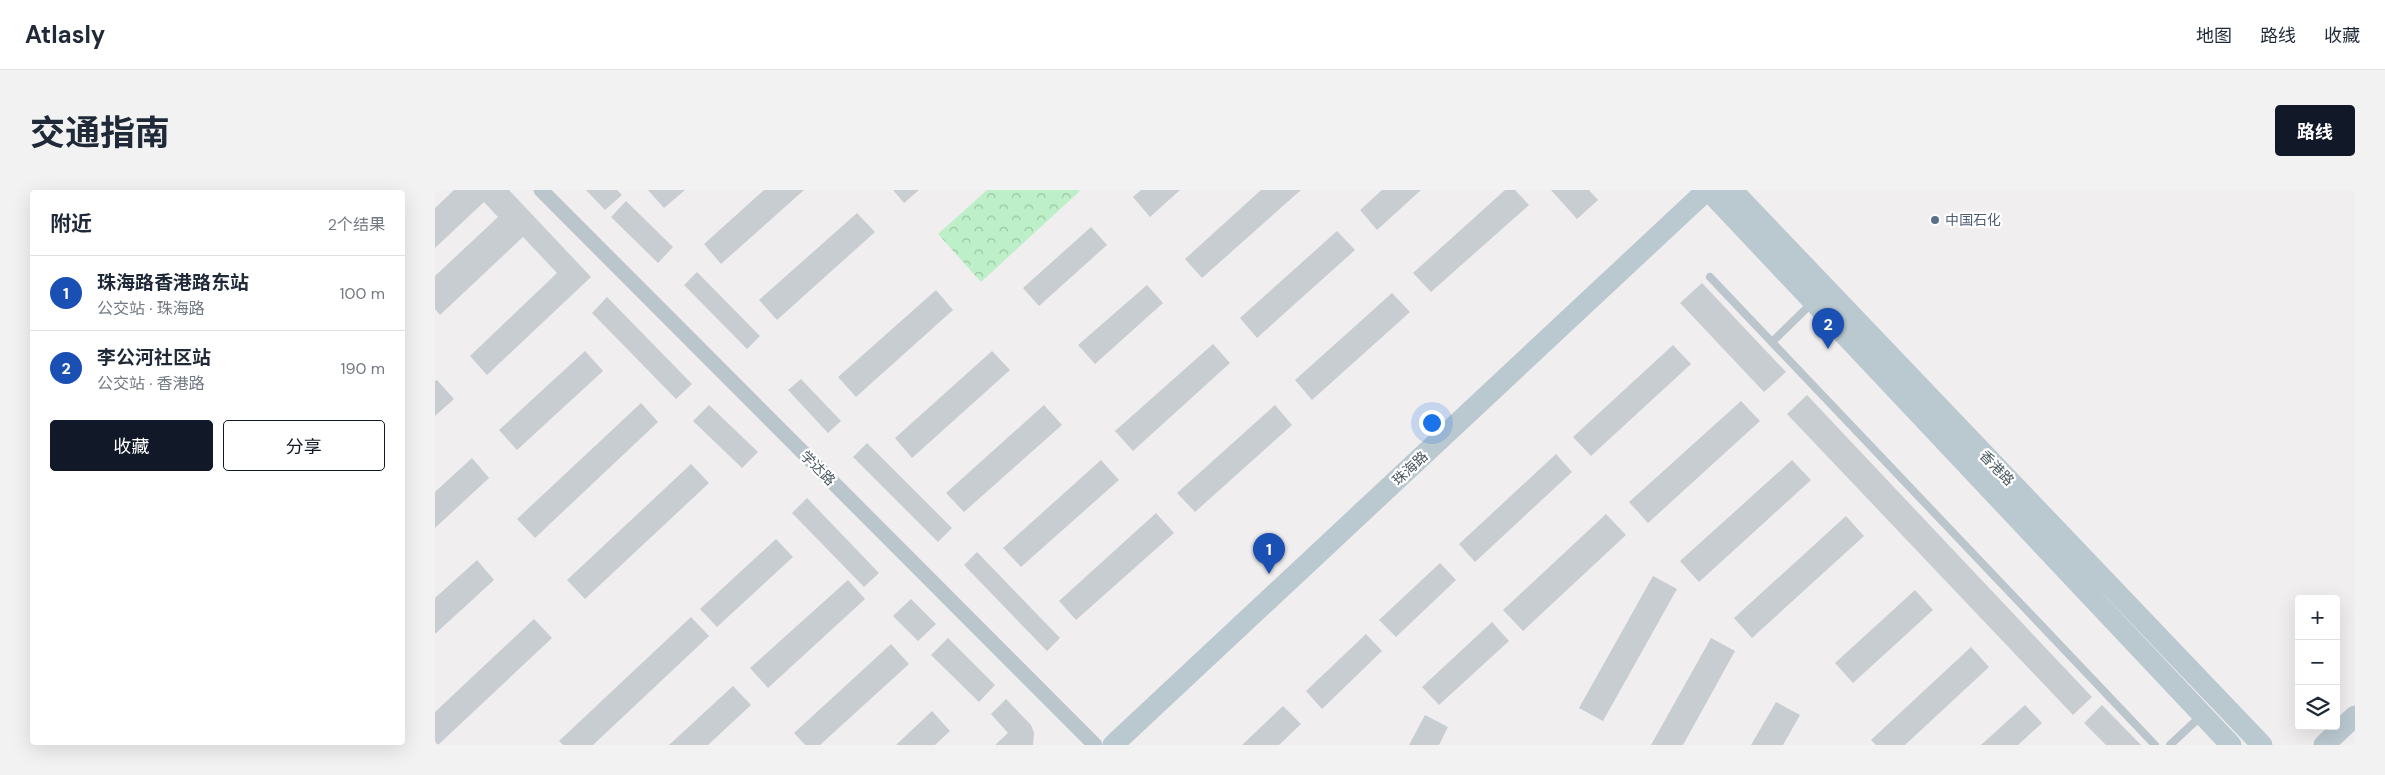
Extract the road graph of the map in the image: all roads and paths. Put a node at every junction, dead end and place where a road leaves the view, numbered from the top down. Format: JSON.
{"nodes":[{"id":1,"x":541,"y":190,"type":"edge"},
{"id":2,"x":1708,"y":190,"type":"edge"},
{"id":3,"x":1732,"y":190,"type":"edge"},
{"id":4,"x":1710,"y":277,"type":"dead end"},
{"id":5,"x":1814,"y":302,"type":"junction"},
{"id":6,"x":1772,"y":342,"type":"junction"},
{"id":7,"x":2203,"y":714,"type":"junction"},
{"id":8,"x":2355,"y":716,"type":"edge"},
{"id":9,"x":1095,"y":745,"type":"edge"},
{"id":10,"x":1113,"y":745,"type":"edge"},
{"id":11,"x":2155,"y":745,"type":"edge"},
{"id":12,"x":2170,"y":745,"type":"edge"},
{"id":13,"x":2231,"y":745,"type":"edge"},
{"id":14,"x":2262,"y":745,"type":"edge"},
{"id":15,"x":2324,"y":745,"type":"edge"}],
"edges":[{"from":1,"to":9,"type":"street","name":"学达路"},
{"from":2,"to":5,"type":"main road","name":"香港路"},
{"from":2,"to":10,"type":"main road","name":"珠海路"},
{"from":3,"to":14,"type":"main road","name":"香港路"},
{"from":4,"to":6,"type":"lane"},
{"from":5,"to":6,"type":"lane"},
{"from":5,"to":7,"type":"main road","name":"香港路"},
{"from":6,"to":11,"type":"lane"},
{"from":7,"to":12,"type":"lane"},
{"from":7,"to":13,"type":"main road","name":"香港路"},
{"from":8,"to":15,"type":"main road"}]}
